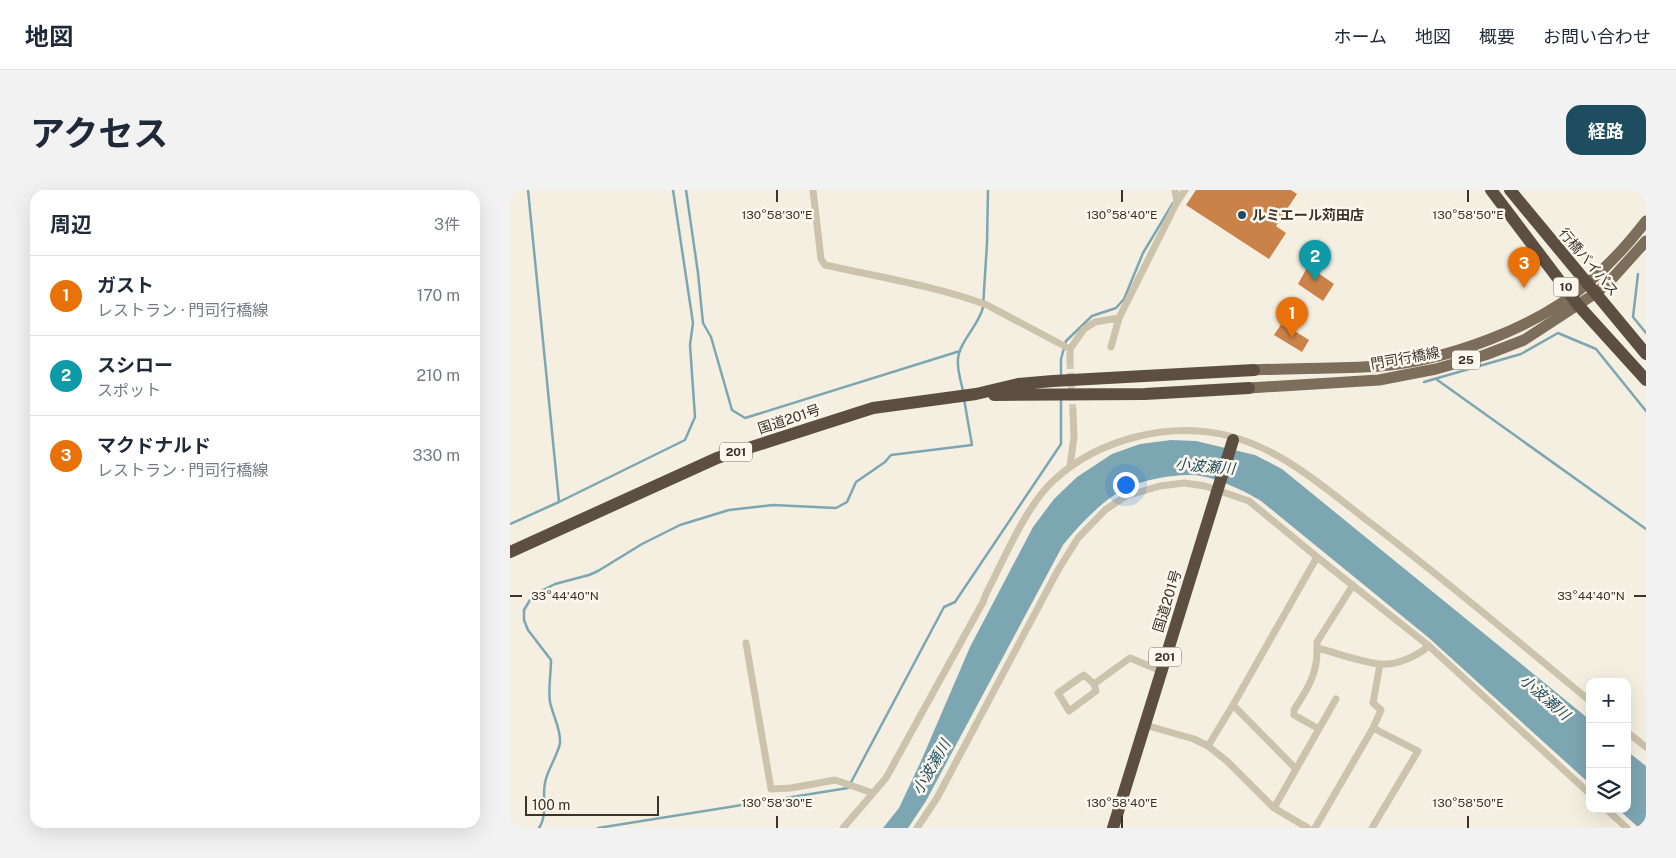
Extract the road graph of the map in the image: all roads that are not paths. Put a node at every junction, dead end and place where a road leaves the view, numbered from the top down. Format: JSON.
{"nodes":[{"id":1,"x":813,"y":190,"type":"edge"},
{"id":2,"x":1175,"y":190,"type":"edge"},
{"id":3,"x":1185,"y":190,"type":"edge"},
{"id":4,"x":1491,"y":190,"type":"edge"},
{"id":5,"x":1510,"y":190,"type":"edge"},
{"id":6,"x":1177,"y":202,"type":"junction"},
{"id":7,"x":1646,"y":221,"type":"edge"},
{"id":8,"x":1646,"y":241,"type":"edge"},
{"id":9,"x":1592,"y":288,"type":"junction"},
{"id":10,"x":1575,"y":300,"type":"junction"},
{"id":11,"x":1119,"y":318,"type":"junction"},
{"id":12,"x":1111,"y":347,"type":"dead end"},
{"id":13,"x":1070,"y":349,"type":"junction"},
{"id":14,"x":1646,"y":354,"type":"edge"},
{"id":15,"x":1070,"y":362,"type":"tunnel mouth"},
{"id":16,"x":1254,"y":370,"type":"joint"},
{"id":17,"x":1646,"y":380,"type":"edge"},
{"id":18,"x":1249,"y":388,"type":"joint"},
{"id":19,"x":976,"y":394,"type":"junction"},
{"id":20,"x":1073,"y":411,"type":"tunnel mouth"},
{"id":21,"x":1233,"y":440,"type":"dead end"},
{"id":22,"x":1070,"y":466,"type":"junction"},
{"id":23,"x":1217,"y":489,"type":"junction"},
{"id":24,"x":510,"y":552,"type":"edge"},
{"id":25,"x":1318,"y":558,"type":"junction"},
{"id":26,"x":1353,"y":585,"type":"junction"},
{"id":27,"x":746,"y":644,"type":"dead end"},
{"id":28,"x":1429,"y":646,"type":"junction"},
{"id":29,"x":1317,"y":648,"type":"junction"},
{"id":30,"x":1380,"y":664,"type":"junction"},
{"id":31,"x":1161,"y":671,"type":"junction"},
{"id":32,"x":1094,"y":684,"type":"junction"},
{"id":33,"x":1586,"y":697,"type":"edge"},
{"id":34,"x":1336,"y":699,"type":"dead end"},
{"id":35,"x":1233,"y":705,"type":"junction"},
{"id":36,"x":1145,"y":725,"type":"junction"},
{"id":37,"x":1373,"y":728,"type":"junction"},
{"id":38,"x":1319,"y":729,"type":"junction"},
{"id":39,"x":1631,"y":735,"type":"edge"},
{"id":40,"x":1208,"y":746,"type":"junction"},
{"id":41,"x":1646,"y":747,"type":"edge"},
{"id":42,"x":1296,"y":769,"type":"junction"},
{"id":43,"x":1586,"y":790,"type":"edge"},
{"id":44,"x":873,"y":793,"type":"junction"},
{"id":45,"x":1274,"y":808,"type":"junction"},
{"id":46,"x":1610,"y":813,"type":"edge"},
{"id":47,"x":843,"y":828,"type":"edge"},
{"id":48,"x":917,"y":828,"type":"edge"},
{"id":49,"x":1113,"y":828,"type":"edge"},
{"id":50,"x":1308,"y":828,"type":"edge"},
{"id":51,"x":1315,"y":828,"type":"edge"},
{"id":52,"x":1372,"y":828,"type":"edge"},
{"id":53,"x":1627,"y":828,"type":"edge"}],
"edges":[{"from":1,"to":13,"type":"street"},
{"from":2,"to":6,"type":"street"},
{"from":3,"to":6,"type":"street"},
{"from":4,"to":10,"type":"highway","number":"10"},
{"from":5,"to":9,"type":"highway","name":"行橋バイパス","number":"10"},
{"from":6,"to":11,"type":"street"},
{"from":7,"to":9,"type":"main road","name":"門司行橋線","number":"25"},
{"from":8,"to":9,"type":"main road","name":"門司行橋線","number":"25"},
{"from":9,"to":10,"type":"main road","name":"門司行橋線","number":"25"},
{"from":9,"to":14,"type":"highway","name":"行橋バイパス","number":"10"},
{"from":10,"to":16,"type":"main road","name":"門司行橋線","number":"25"},
{"from":10,"to":17,"type":"highway","number":"10"},
{"from":10,"to":18,"type":"main road","name":"門司行橋線","number":"25"},
{"from":11,"to":12,"type":"street"},
{"from":11,"to":13,"type":"street"},
{"from":13,"to":15,"type":"street"},
{"from":16,"to":19,"type":"highway","name":"国道201号","number":"201"},
{"from":18,"to":19,"type":"highway","name":"国道201号","number":"201"},
{"from":19,"to":24,"type":"highway","name":"国道201号","number":"201"},
{"from":20,"to":22,"type":"street"},
{"from":21,"to":23,"type":"highway","name":"国道201号","number":"201"},
{"from":22,"to":33,"type":"street"},
{"from":22,"to":44,"type":"street"},
{"from":23,"to":25,"type":"street"},
{"from":23,"to":31,"type":"highway","name":"国道201号","number":"201"},
{"from":23,"to":48,"type":"street"},
{"from":25,"to":26,"type":"street"},
{"from":25,"to":35,"type":"street"},
{"from":26,"to":28,"type":"street"},
{"from":26,"to":29,"type":"street"},
{"from":27,"to":44,"type":"street"},
{"from":28,"to":30,"type":"street"},
{"from":28,"to":43,"type":"street"},
{"from":29,"to":30,"type":"street"},
{"from":29,"to":38,"type":"street"},
{"from":30,"to":37,"type":"street"},
{"from":31,"to":32,"type":"street"},
{"from":31,"to":36,"type":"highway","name":"国道201号","number":"201"},
{"from":32,"to":32,"type":"street"},
{"from":34,"to":38,"type":"street"},
{"from":35,"to":40,"type":"street"},
{"from":35,"to":42,"type":"street"},
{"from":36,"to":40,"type":"street"},
{"from":36,"to":49,"type":"highway","name":"国道201号","number":"201"},
{"from":37,"to":51,"type":"street"},
{"from":37,"to":52,"type":"street"},
{"from":38,"to":42,"type":"street"},
{"from":39,"to":41,"type":"street"},
{"from":40,"to":45,"type":"street"},
{"from":42,"to":45,"type":"street"},
{"from":44,"to":47,"type":"street"},
{"from":45,"to":50,"type":"street"},
{"from":46,"to":53,"type":"street"}]}
